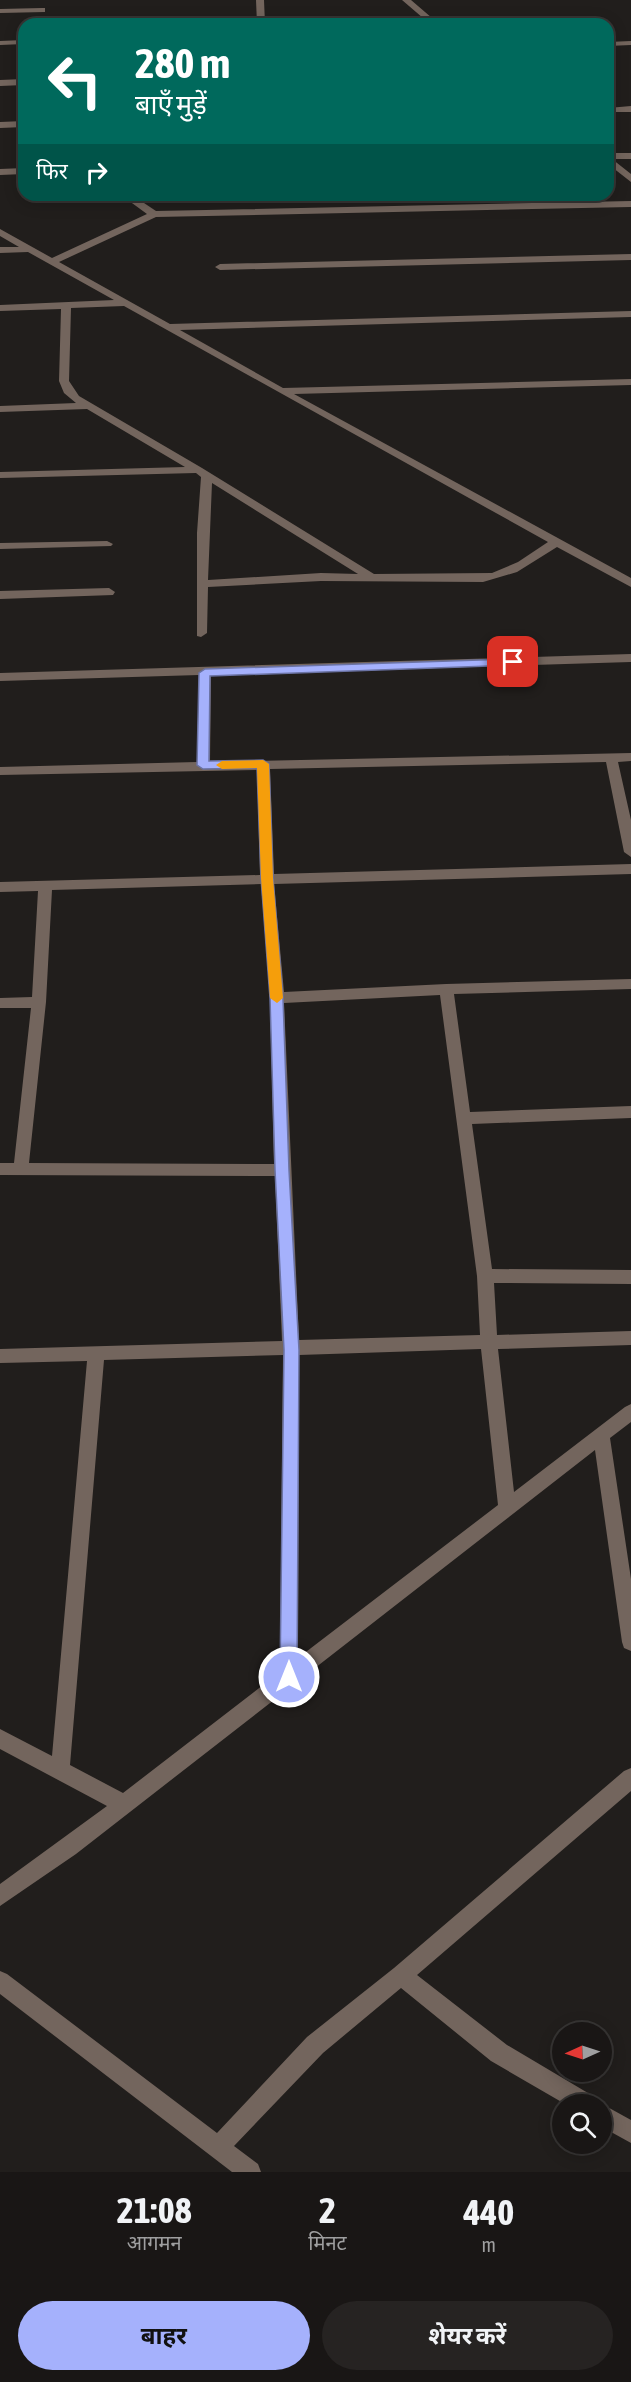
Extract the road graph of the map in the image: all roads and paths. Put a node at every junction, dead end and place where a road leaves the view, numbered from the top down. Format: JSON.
{"nodes":[{"id":1,"x":43,"y":0,"type":"edge"},
{"id":2,"x":54,"y":0,"type":"edge"},
{"id":3,"x":260,"y":0,"type":"edge"},
{"id":4,"x":406,"y":0,"type":"edge"},
{"id":5,"x":0,"y":11,"type":"edge"},
{"id":6,"x":261,"y":18,"type":"edge"},
{"id":7,"x":428,"y":18,"type":"edge"},
{"id":8,"x":18,"y":42,"type":"edge"},
{"id":9,"x":0,"y":43,"type":"edge"},
{"id":10,"x":631,"y":43,"type":"edge"},
{"id":11,"x":614,"y":44,"type":"edge"},
{"id":12,"x":18,"y":82,"type":"edge"},
{"id":13,"x":0,"y":83,"type":"edge"},
{"id":14,"x":631,"y":109,"type":"edge"},
{"id":15,"x":614,"y":110,"type":"edge"},
{"id":16,"x":0,"y":124,"type":"edge"},
{"id":17,"x":18,"y":124,"type":"edge"},
{"id":18,"x":631,"y":156,"type":"edge"},
{"id":19,"x":614,"y":157,"type":"edge"},
{"id":20,"x":614,"y":163,"type":"edge"},
{"id":21,"x":18,"y":171,"type":"edge"},
{"id":22,"x":0,"y":172,"type":"edge"},
{"id":23,"x":631,"y":179,"type":"edge"},
{"id":24,"x":135,"y":201,"type":"edge"},
{"id":25,"x":631,"y":204,"type":"edge"},
{"id":26,"x":154,"y":214,"type":"junction"},
{"id":27,"x":0,"y":232,"type":"edge"},
{"id":28,"x":31,"y":249,"type":"junction"},
{"id":29,"x":0,"y":250,"type":"edge"},
{"id":30,"x":631,"y":257,"type":"edge"},
{"id":31,"x":53,"y":261,"type":"junction"},
{"id":32,"x":220,"y":267,"type":"dead end"},
{"id":33,"x":125,"y":303,"type":"junction"},
{"id":34,"x":66,"y":307,"type":"junction"},
{"id":35,"x":0,"y":308,"type":"edge"},
{"id":36,"x":631,"y":314,"type":"edge"},
{"id":37,"x":169,"y":327,"type":"junction"},
{"id":38,"x":631,"y":382,"type":"edge"},
{"id":39,"x":281,"y":391,"type":"junction"},
{"id":40,"x":90,"y":406,"type":"junction"},
{"id":41,"x":0,"y":409,"type":"edge"},
{"id":42,"x":202,"y":473,"type":"junction"},
{"id":43,"x":0,"y":475,"type":"edge"},
{"id":44,"x":556,"y":542,"type":"junction"},
{"id":45,"x":106,"y":544,"type":"dead end"},
{"id":46,"x":0,"y":546,"type":"edge"},
{"id":47,"x":370,"y":576,"type":"junction"},
{"id":48,"x":202,"y":584,"type":"junction"},
{"id":49,"x":631,"y":584,"type":"edge"},
{"id":50,"x":109,"y":592,"type":"dead end"},
{"id":51,"x":0,"y":595,"type":"edge"},
{"id":52,"x":201,"y":633,"type":"dead end"},
{"id":53,"x":631,"y":658,"type":"edge"},
{"id":54,"x":205,"y":673,"type":"junction"},
{"id":55,"x":0,"y":677,"type":"edge"},
{"id":56,"x":631,"y":757,"type":"edge"},
{"id":57,"x":611,"y":758,"type":"junction"},
{"id":58,"x":263,"y":764,"type":"junction"},
{"id":59,"x":203,"y":765,"type":"junction"},
{"id":60,"x":0,"y":771,"type":"edge"},
{"id":61,"x":631,"y":852,"type":"edge"},
{"id":62,"x":631,"y":869,"type":"edge"},
{"id":63,"x":267,"y":878,"type":"junction"},
{"id":64,"x":45,"y":886,"type":"junction"},
{"id":65,"x":0,"y":887,"type":"edge"},
{"id":66,"x":631,"y":984,"type":"edge"},
{"id":67,"x":446,"y":989,"type":"junction"},
{"id":68,"x":277,"y":998,"type":"junction"},
{"id":69,"x":39,"y":1002,"type":"junction"},
{"id":70,"x":0,"y":1003,"type":"edge"},
{"id":71,"x":631,"y":1112,"type":"edge"},
{"id":72,"x":465,"y":1118,"type":"junction"},
{"id":73,"x":0,"y":1169,"type":"edge"},
{"id":74,"x":21,"y":1169,"type":"junction"},
{"id":75,"x":282,"y":1170,"type":"junction"},
{"id":76,"x":486,"y":1276,"type":"junction"},
{"id":77,"x":631,"y":1277,"type":"edge"},
{"id":78,"x":631,"y":1338,"type":"edge"},
{"id":79,"x":489,"y":1342,"type":"junction"},
{"id":80,"x":291,"y":1350,"type":"junction"},
{"id":81,"x":96,"y":1354,"type":"junction"},
{"id":82,"x":0,"y":1356,"type":"edge"},
{"id":83,"x":631,"y":1412,"type":"edge"},
{"id":84,"x":601,"y":1435,"type":"junction"},
{"id":85,"x":507,"y":1508,"type":"junction"},
{"id":86,"x":631,"y":1642,"type":"edge"},
{"id":87,"x":289,"y":1677,"type":"junction"},
{"id":88,"x":0,"y":1739,"type":"edge"},
{"id":89,"x":60,"y":1770,"type":"junction"},
{"id":90,"x":631,"y":1778,"type":"edge"},
{"id":91,"x":124,"y":1804,"type":"junction"},
{"id":92,"x":0,"y":1896,"type":"edge"},
{"id":93,"x":401,"y":1975,"type":"junction"},
{"id":94,"x":0,"y":1981,"type":"edge"},
{"id":95,"x":568,"y":2094,"type":"edge"},
{"id":96,"x":612,"y":2121,"type":"edge"},
{"id":97,"x":631,"y":2132,"type":"edge"},
{"id":98,"x":218,"y":2148,"type":"junction"},
{"id":99,"x":250,"y":2172,"type":"edge"}],
"edges":[{"from":1,"to":2,"type":"street"},
{"from":1,"to":5,"type":"street"},
{"from":3,"to":6,"type":"street"},
{"from":4,"to":7,"type":"street"},
{"from":8,"to":9,"type":"street"},
{"from":10,"to":11,"type":"street"},
{"from":12,"to":13,"type":"street"},
{"from":14,"to":15,"type":"street"},
{"from":16,"to":17,"type":"street"},
{"from":18,"to":19,"type":"street"},
{"from":20,"to":23,"type":"street"},
{"from":21,"to":22,"type":"street"},
{"from":24,"to":26,"type":"street"},
{"from":25,"to":26,"type":"street"},
{"from":26,"to":31,"type":"street"},
{"from":27,"to":28,"type":"street"},
{"from":28,"to":29,"type":"street"},
{"from":28,"to":31,"type":"street"},
{"from":30,"to":32,"type":"street"},
{"from":31,"to":33,"type":"street"},
{"from":33,"to":34,"type":"street"},
{"from":33,"to":37,"type":"street"},
{"from":34,"to":35,"type":"street"},
{"from":34,"to":40,"type":"street"},
{"from":36,"to":37,"type":"street"},
{"from":37,"to":39,"type":"street"},
{"from":38,"to":39,"type":"street"},
{"from":39,"to":44,"type":"street"},
{"from":40,"to":41,"type":"street"},
{"from":40,"to":42,"type":"street"},
{"from":42,"to":43,"type":"street"},
{"from":42,"to":47,"type":"street"},
{"from":42,"to":48,"type":"street"},
{"from":44,"to":47,"type":"street"},
{"from":44,"to":49,"type":"street"},
{"from":45,"to":46,"type":"street"},
{"from":47,"to":48,"type":"street"},
{"from":48,"to":52,"type":"street"},
{"from":50,"to":51,"type":"street"},
{"from":53,"to":54,"type":"street"},
{"from":54,"to":55,"type":"street"},
{"from":54,"to":59,"type":"street"},
{"from":56,"to":57,"type":"street"},
{"from":57,"to":58,"type":"street"},
{"from":57,"to":61,"type":"street"},
{"from":58,"to":59,"type":"street"},
{"from":58,"to":63,"type":"street"},
{"from":59,"to":60,"type":"street"},
{"from":62,"to":63,"type":"street"},
{"from":63,"to":64,"type":"street"},
{"from":63,"to":68,"type":"street"},
{"from":64,"to":65,"type":"street"},
{"from":64,"to":69,"type":"street"},
{"from":66,"to":67,"type":"street"},
{"from":67,"to":68,"type":"street"},
{"from":67,"to":72,"type":"street"},
{"from":68,"to":75,"type":"street"},
{"from":69,"to":70,"type":"street"},
{"from":69,"to":74,"type":"street"},
{"from":71,"to":72,"type":"street"},
{"from":72,"to":76,"type":"street"},
{"from":73,"to":74,"type":"street"},
{"from":74,"to":75,"type":"street"},
{"from":75,"to":80,"type":"street"},
{"from":76,"to":77,"type":"street"},
{"from":76,"to":79,"type":"street"},
{"from":78,"to":79,"type":"street"},
{"from":79,"to":80,"type":"street"},
{"from":79,"to":85,"type":"street"},
{"from":80,"to":81,"type":"street"},
{"from":80,"to":87,"type":"street"},
{"from":81,"to":82,"type":"street"},
{"from":81,"to":89,"type":"street"},
{"from":83,"to":84,"type":"street"},
{"from":84,"to":85,"type":"street"},
{"from":84,"to":86,"type":"street"},
{"from":85,"to":87,"type":"street"},
{"from":87,"to":91,"type":"street"},
{"from":88,"to":89,"type":"street"},
{"from":89,"to":91,"type":"street"},
{"from":90,"to":93,"type":"street"},
{"from":91,"to":92,"type":"street"},
{"from":93,"to":95,"type":"street"},
{"from":93,"to":98,"type":"street"},
{"from":94,"to":98,"type":"street"},
{"from":96,"to":97,"type":"street"},
{"from":98,"to":99,"type":"street"}]}
